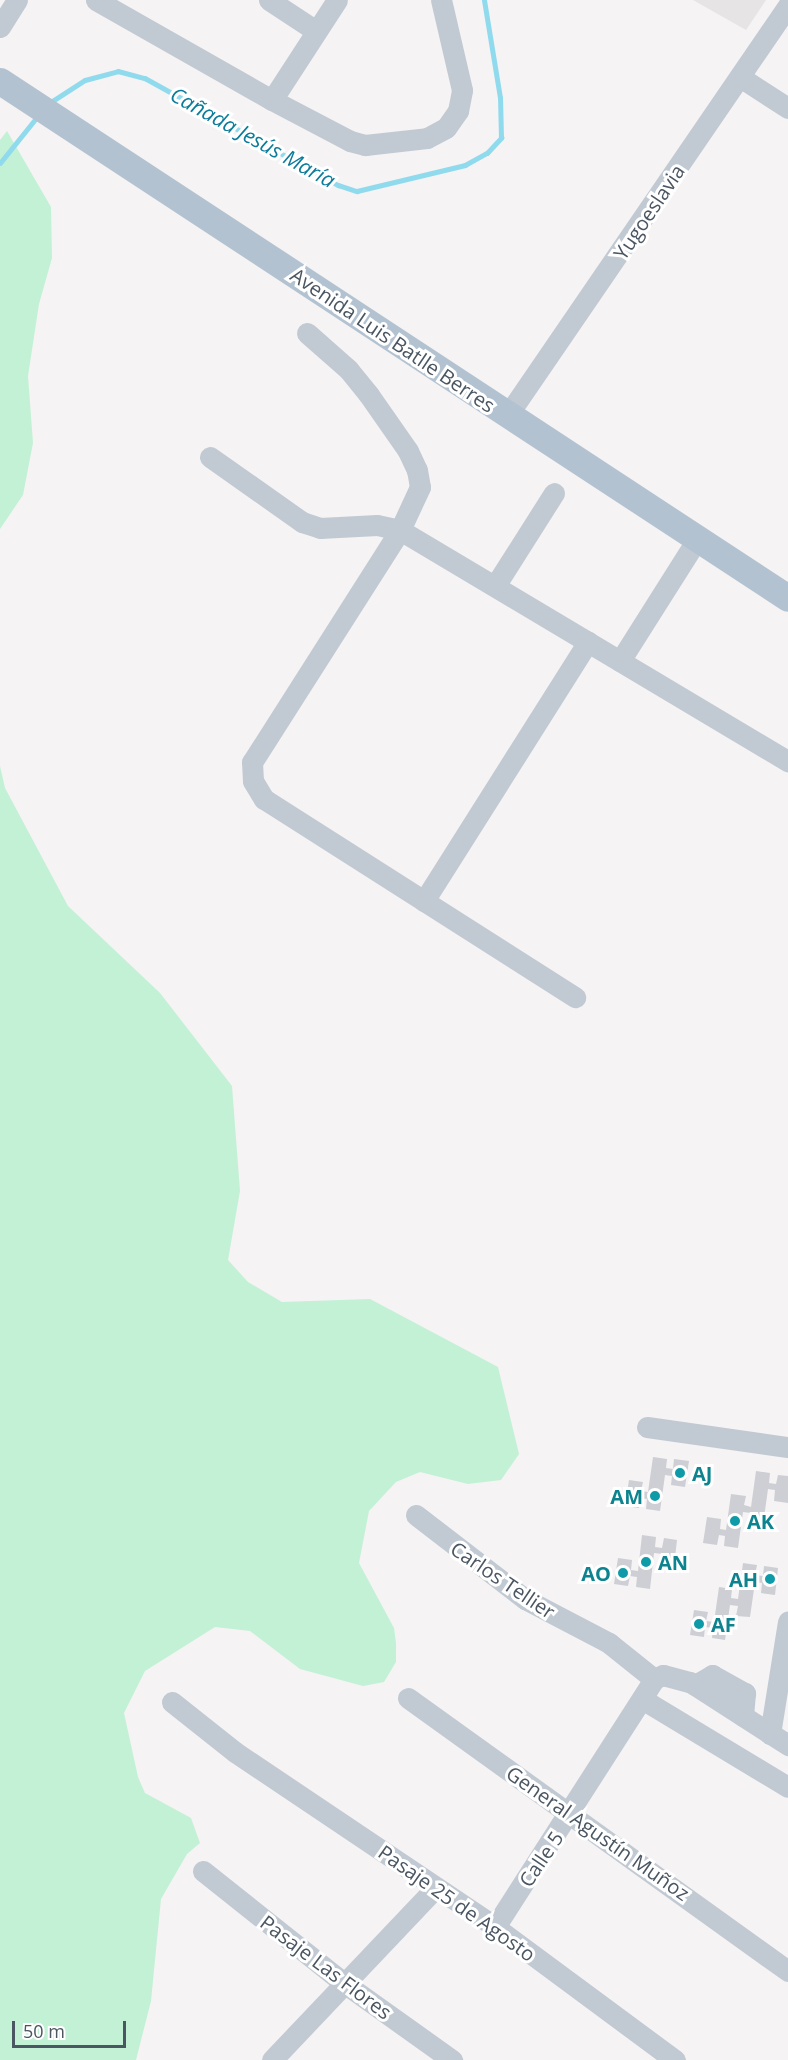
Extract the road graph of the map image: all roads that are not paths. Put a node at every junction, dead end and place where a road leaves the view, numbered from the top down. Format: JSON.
{"nodes":[{"id":1,"x":17,"y":0,"type":"edge"},
{"id":2,"x":96,"y":0,"type":"edge"},
{"id":3,"x":269,"y":0,"type":"edge"},
{"id":4,"x":337,"y":0,"type":"edge"},
{"id":5,"x":441,"y":0,"type":"edge"},
{"id":6,"x":788,"y":6,"type":"edge"},
{"id":7,"x":0,"y":27,"type":"edge"},
{"id":8,"x":316,"y":31,"type":"junction"},
{"id":9,"x":740,"y":77,"type":"junction"},
{"id":10,"x":0,"y":81,"type":"edge"},
{"id":11,"x":272,"y":100,"type":"junction"},
{"id":12,"x":788,"y":108,"type":"edge"},
{"id":13,"x":307,"y":333,"type":"dead end"},
{"id":14,"x":507,"y":416,"type":"junction"},
{"id":15,"x":210,"y":457,"type":"dead end"},
{"id":16,"x":554,"y":493,"type":"dead end"},
{"id":17,"x":400,"y":530,"type":"junction"},
{"id":18,"x":697,"y":539,"type":"junction"},
{"id":19,"x":495,"y":586,"type":"junction"},
{"id":20,"x":788,"y":598,"type":"edge"},
{"id":21,"x":588,"y":642,"type":"junction"},
{"id":22,"x":620,"y":661,"type":"junction"},
{"id":23,"x":788,"y":761,"type":"edge"},
{"id":24,"x":424,"y":901,"type":"junction"},
{"id":25,"x":576,"y":997,"type":"dead end"},
{"id":26,"x":647,"y":1427,"type":"dead end"},
{"id":27,"x":788,"y":1447,"type":"edge"},
{"id":28,"x":416,"y":1515,"type":"dead end"},
{"id":29,"x":788,"y":1621,"type":"edge"},
{"id":30,"x":654,"y":1679,"type":"junction"},
{"id":31,"x":408,"y":1698,"type":"dead end"},
{"id":32,"x":642,"y":1699,"type":"junction"},
{"id":33,"x":172,"y":1702,"type":"dead end"},
{"id":34,"x":779,"y":1740,"type":"edge"},
{"id":35,"x":788,"y":1787,"type":"edge"},
{"id":36,"x":570,"y":1814,"type":"junction"},
{"id":37,"x":203,"y":1871,"type":"dead end"},
{"id":38,"x":436,"y":1887,"type":"junction"},
{"id":39,"x":495,"y":1927,"type":"junction"},
{"id":40,"x":788,"y":1971,"type":"edge"},
{"id":41,"x":344,"y":1983,"type":"junction"},
{"id":42,"x":272,"y":2060,"type":"edge"},
{"id":43,"x":452,"y":2060,"type":"edge"},
{"id":44,"x":675,"y":2060,"type":"edge"}],
"edges":[{"from":1,"to":7,"type":"street"},
{"from":2,"to":11,"type":"street"},
{"from":3,"to":8,"type":"street"},
{"from":4,"to":8,"type":"street"},
{"from":5,"to":11,"type":"street"},
{"from":6,"to":9,"type":"street","name":"Yugoeslavia"},
{"from":8,"to":11,"type":"street"},
{"from":9,"to":12,"type":"street"},
{"from":9,"to":14,"type":"street","name":"Yugoeslavia"},
{"from":10,"to":14,"type":"main road","name":"Avenida Luis Batlle Berres"},
{"from":13,"to":17,"type":"street"},
{"from":14,"to":18,"type":"main road","name":"Avenida Luis Batlle Berres"},
{"from":15,"to":17,"type":"street"},
{"from":16,"to":19,"type":"street"},
{"from":17,"to":19,"type":"street"},
{"from":17,"to":24,"type":"street"},
{"from":18,"to":20,"type":"main road","name":"Avenida Luis Batlle Berres"},
{"from":18,"to":22,"type":"street"},
{"from":19,"to":21,"type":"street"},
{"from":21,"to":22,"type":"street"},
{"from":21,"to":24,"type":"street"},
{"from":22,"to":23,"type":"street"},
{"from":24,"to":25,"type":"street"},
{"from":26,"to":27,"type":"street"},
{"from":28,"to":30,"type":"street","name":"Carlos Tellier"},
{"from":29,"to":34,"type":"street"},
{"from":30,"to":32,"type":"street"},
{"from":30,"to":34,"type":"street"},
{"from":31,"to":36,"type":"street","name":"General Agustín Muñoz"},
{"from":32,"to":35,"type":"street"},
{"from":32,"to":36,"type":"street","name":"Calle 5"},
{"from":33,"to":38,"type":"street","name":"Pasaje 25 de Agosto"},
{"from":36,"to":39,"type":"street","name":"Calle 5"},
{"from":36,"to":40,"type":"street","name":"General Agustín Muñoz"},
{"from":37,"to":41,"type":"street","name":"Pasaje Las Flores"},
{"from":38,"to":39,"type":"street","name":"Pasaje 25 de Agosto"},
{"from":38,"to":41,"type":"street"},
{"from":39,"to":44,"type":"street","name":"Pasaje 25 de Agosto"},
{"from":41,"to":42,"type":"street"},
{"from":41,"to":43,"type":"street","name":"Pasaje Las Flores"}]}
